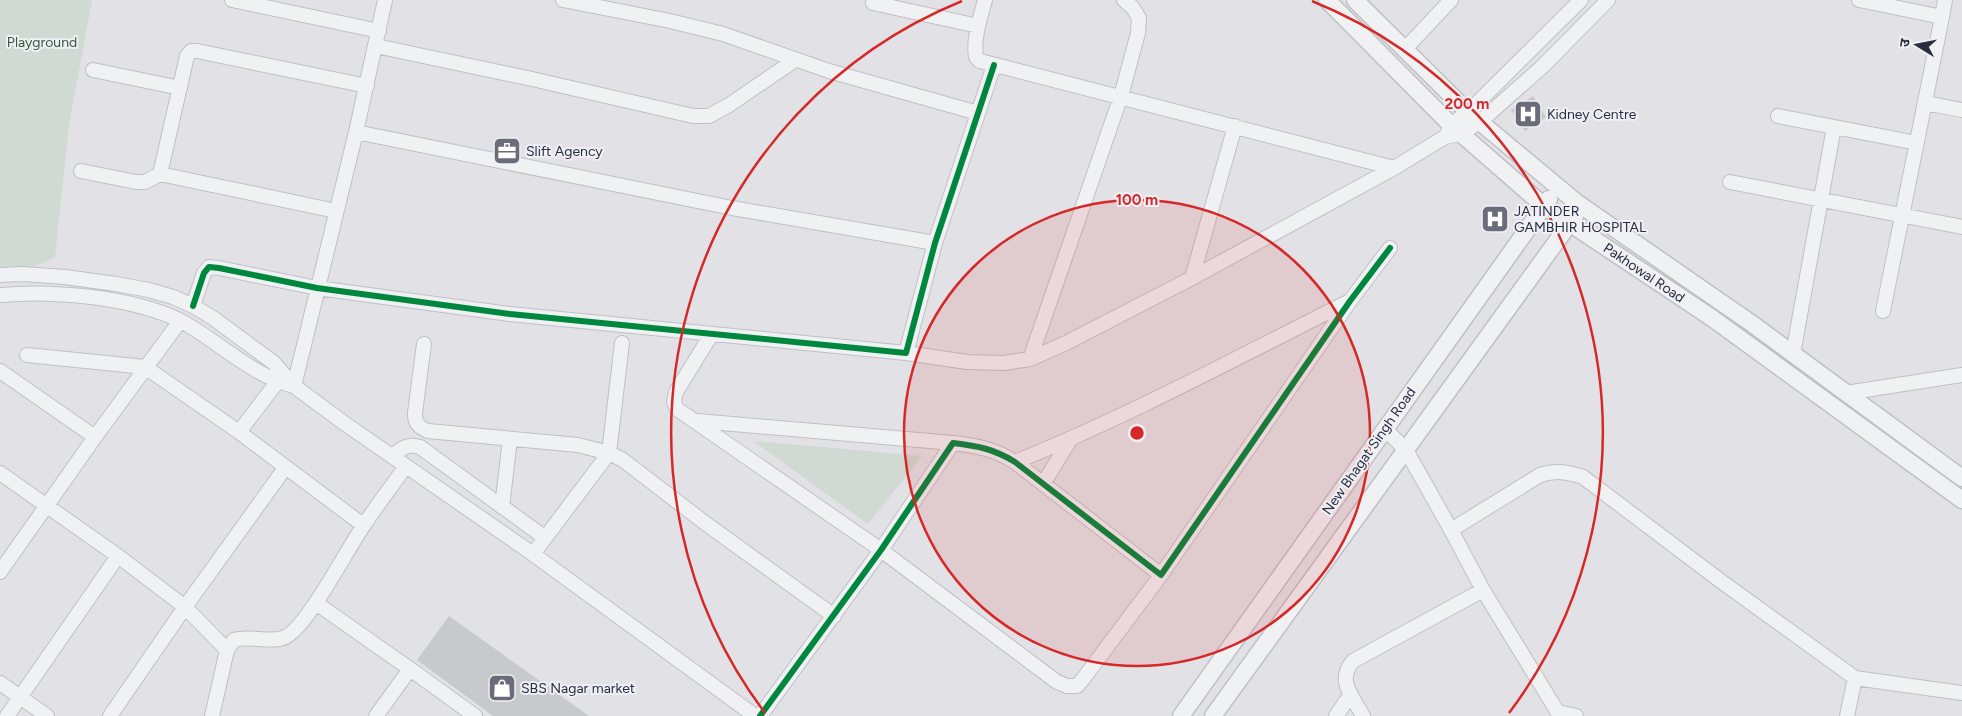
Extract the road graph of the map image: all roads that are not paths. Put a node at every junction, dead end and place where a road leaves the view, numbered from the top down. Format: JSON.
{"nodes":[{"id":1,"x":232,"y":0,"type":"edge"},
{"id":2,"x":385,"y":0,"type":"edge"},
{"id":3,"x":564,"y":0,"type":"edge"},
{"id":4,"x":985,"y":0,"type":"edge"},
{"id":5,"x":1124,"y":0,"type":"edge"},
{"id":6,"x":1327,"y":0,"type":"edge"},
{"id":7,"x":1355,"y":0,"type":"edge"},
{"id":8,"x":1451,"y":0,"type":"edge"},
{"id":9,"x":1581,"y":0,"type":"edge"},
{"id":10,"x":1608,"y":0,"type":"edge"},
{"id":11,"x":1859,"y":0,"type":"edge"},
{"id":12,"x":1945,"y":0,"type":"edge"},
{"id":13,"x":873,"y":3,"type":"dead end"},
{"id":14,"x":1942,"y":17,"type":"junction"},
{"id":15,"x":978,"y":26,"type":"junction"},
{"id":16,"x":379,"y":31,"type":"junction"},
{"id":17,"x":376,"y":46,"type":"junction"},
{"id":18,"x":1404,"y":50,"type":"junction"},
{"id":19,"x":794,"y":60,"type":"junction"},
{"id":20,"x":994,"y":65,"type":"junction"},
{"id":21,"x":92,"y":70,"type":"dead end"},
{"id":22,"x":367,"y":86,"type":"junction"},
{"id":23,"x":180,"y":88,"type":"junction"},
{"id":24,"x":1121,"y":96,"type":"junction"},
{"id":25,"x":1925,"y":103,"type":"junction"},
{"id":26,"x":1962,"y":110,"type":"edge"},
{"id":27,"x":978,"y":114,"type":"junction"},
{"id":28,"x":1778,"y":116,"type":"dead end"},
{"id":29,"x":1474,"y":117,"type":"junction"},
{"id":30,"x":1235,"y":126,"type":"junction"},
{"id":31,"x":1834,"y":127,"type":"junction"},
{"id":32,"x":356,"y":132,"type":"junction"},
{"id":33,"x":1452,"y":132,"type":"junction"},
{"id":34,"x":1917,"y":143,"type":"junction"},
{"id":35,"x":1394,"y":168,"type":"junction"},
{"id":36,"x":81,"y":171,"type":"dead end"},
{"id":37,"x":160,"y":174,"type":"junction"},
{"id":38,"x":1730,"y":182,"type":"dead end"},
{"id":39,"x":1558,"y":187,"type":"junction"},
{"id":40,"x":1821,"y":201,"type":"junction"},
{"id":41,"x":1544,"y":206,"type":"junction"},
{"id":42,"x":1583,"y":207,"type":"junction"},
{"id":43,"x":336,"y":211,"type":"junction"},
{"id":44,"x":1901,"y":216,"type":"junction"},
{"id":45,"x":1569,"y":224,"type":"junction"},
{"id":46,"x":1962,"y":228,"type":"edge"},
{"id":47,"x":935,"y":243,"type":"junction"},
{"id":48,"x":1390,"y":248,"type":"dead end"},
{"id":49,"x":0,"y":275,"type":"edge"},
{"id":50,"x":1192,"y":278,"type":"junction"},
{"id":51,"x":317,"y":288,"type":"junction"},
{"id":52,"x":0,"y":294,"type":"edge"},
{"id":53,"x":1350,"y":301,"type":"junction"},
{"id":54,"x":193,"y":306,"type":"junction"},
{"id":55,"x":1883,"y":311,"type":"dead end"},
{"id":56,"x":180,"y":321,"type":"junction"},
{"id":57,"x":711,"y":335,"type":"junction"},
{"id":58,"x":622,"y":343,"type":"dead end"},
{"id":59,"x":424,"y":344,"type":"dead end"},
{"id":60,"x":906,"y":353,"type":"junction"},
{"id":61,"x":1793,"y":354,"type":"junction"},
{"id":62,"x":27,"y":355,"type":"dead end"},
{"id":63,"x":1030,"y":359,"type":"junction"},
{"id":64,"x":145,"y":368,"type":"junction"},
{"id":65,"x":0,"y":371,"type":"edge"},
{"id":66,"x":1962,"y":375,"type":"edge"},
{"id":67,"x":278,"y":381,"type":"junction"},
{"id":68,"x":294,"y":386,"type":"junction"},
{"id":69,"x":1846,"y":393,"type":"junction"},
{"id":70,"x":697,"y":421,"type":"junction"},
{"id":71,"x":1385,"y":429,"type":"junction"},
{"id":72,"x":239,"y":432,"type":"junction"},
{"id":73,"x":95,"y":437,"type":"junction"},
{"id":74,"x":510,"y":439,"type":"junction"},
{"id":75,"x":1070,"y":440,"type":"junction"},
{"id":76,"x":953,"y":444,"type":"junction"},
{"id":77,"x":1406,"y":450,"type":"junction"},
{"id":78,"x":609,"y":453,"type":"junction"},
{"id":79,"x":392,"y":456,"type":"junction"},
{"id":80,"x":1015,"y":462,"type":"junction"},
{"id":81,"x":406,"y":466,"type":"junction"},
{"id":82,"x":285,"y":468,"type":"junction"},
{"id":83,"x":0,"y":473,"type":"edge"},
{"id":84,"x":1962,"y":478,"type":"edge"},
{"id":85,"x":1043,"y":484,"type":"junction"},
{"id":86,"x":1962,"y":500,"type":"edge"},
{"id":87,"x":47,"y":506,"type":"junction"},
{"id":88,"x":502,"y":506,"type":"junction"},
{"id":89,"x":363,"y":526,"type":"junction"},
{"id":90,"x":1451,"y":530,"type":"junction"},
{"id":91,"x":544,"y":537,"type":"junction"},
{"id":92,"x":881,"y":550,"type":"junction"},
{"id":93,"x":533,"y":554,"type":"junction"},
{"id":94,"x":118,"y":556,"type":"junction"},
{"id":95,"x":0,"y":572,"type":"edge"},
{"id":96,"x":1161,"y":575,"type":"junction"},
{"id":97,"x":1483,"y":590,"type":"junction"},
{"id":98,"x":316,"y":602,"type":"junction"},
{"id":99,"x":185,"y":607,"type":"junction"},
{"id":100,"x":834,"y":616,"type":"junction"},
{"id":101,"x":227,"y":650,"type":"junction"},
{"id":102,"x":410,"y":668,"type":"junction"},
{"id":103,"x":1855,"y":678,"type":"junction"},
{"id":104,"x":0,"y":683,"type":"edge"},
{"id":105,"x":1962,"y":692,"type":"edge"},
{"id":106,"x":1351,"y":694,"type":"junction"},
{"id":107,"x":20,"y":698,"type":"junction"},
{"id":108,"x":1559,"y":714,"type":"edge"},
{"id":109,"x":7,"y":716,"type":"edge"},
{"id":110,"x":47,"y":716,"type":"edge"},
{"id":111,"x":110,"y":716,"type":"edge"},
{"id":112,"x":212,"y":716,"type":"edge"},
{"id":113,"x":376,"y":716,"type":"edge"},
{"id":114,"x":475,"y":716,"type":"edge"},
{"id":115,"x":755,"y":716,"type":"edge"},
{"id":116,"x":760,"y":716,"type":"edge"},
{"id":117,"x":1181,"y":716,"type":"edge"},
{"id":118,"x":1213,"y":716,"type":"edge"},
{"id":119,"x":1336,"y":716,"type":"edge"},
{"id":120,"x":1363,"y":716,"type":"edge"},
{"id":121,"x":1576,"y":716,"type":"edge"},
{"id":122,"x":1847,"y":716,"type":"edge"}],
"edges":[{"from":1,"to":16,"type":"street"},
{"from":2,"to":16,"type":"street"},
{"from":3,"to":19,"type":"street"},
{"from":4,"to":15,"type":"street"},
{"from":5,"to":24,"type":"street"},
{"from":6,"to":33,"type":"street","name":"Pakhowal Road"},
{"from":7,"to":18,"type":"street","name":"Pakhowal Road"},
{"from":8,"to":18,"type":"street"},
{"from":9,"to":29,"type":"street"},
{"from":10,"to":29,"type":"street"},
{"from":11,"to":14,"type":"street"},
{"from":12,"to":14,"type":"street"},
{"from":13,"to":15,"type":"street"},
{"from":14,"to":25,"type":"street"},
{"from":15,"to":20,"type":"street"},
{"from":16,"to":17,"type":"street"},
{"from":17,"to":19,"type":"street"},
{"from":17,"to":22,"type":"street"},
{"from":18,"to":29,"type":"street","name":"Pakhowal Road"},
{"from":19,"to":27,"type":"street"},
{"from":20,"to":24,"type":"street"},
{"from":20,"to":27,"type":"street"},
{"from":21,"to":23,"type":"street"},
{"from":22,"to":23,"type":"street"},
{"from":22,"to":32,"type":"street"},
{"from":23,"to":37,"type":"street"},
{"from":24,"to":30,"type":"street"},
{"from":24,"to":63,"type":"street"},
{"from":25,"to":26,"type":"street"},
{"from":25,"to":34,"type":"street"},
{"from":27,"to":47,"type":"street"},
{"from":28,"to":31,"type":"street"},
{"from":29,"to":33,"type":"street"},
{"from":29,"to":39,"type":"street","name":"Pakhowal Road"},
{"from":30,"to":35,"type":"street"},
{"from":30,"to":50,"type":"street"},
{"from":31,"to":34,"type":"street"},
{"from":31,"to":40,"type":"street"},
{"from":32,"to":43,"type":"street"},
{"from":32,"to":47,"type":"street"},
{"from":33,"to":35,"type":"street"},
{"from":33,"to":41,"type":"street","name":"Pakhowal Road"},
{"from":34,"to":44,"type":"street"},
{"from":35,"to":50,"type":"street"},
{"from":36,"to":37,"type":"street"},
{"from":37,"to":43,"type":"street"},
{"from":38,"to":40,"type":"street"},
{"from":39,"to":41,"type":"street","name":"New Bhagat Singh Road"},
{"from":39,"to":42,"type":"street","name":"Pakhowal Road"},
{"from":40,"to":44,"type":"street"},
{"from":40,"to":61,"type":"street"},
{"from":41,"to":45,"type":"street","name":"Pakhowal Road"},
{"from":41,"to":71,"type":"street","name":"New Bhagat Singh Road"},
{"from":42,"to":45,"type":"street","name":"New Bhagat Singh Road"},
{"from":42,"to":61,"type":"street","name":"Pakhowal Road"},
{"from":43,"to":51,"type":"street"},
{"from":44,"to":46,"type":"street"},
{"from":44,"to":55,"type":"street"},
{"from":45,"to":77,"type":"street","name":"New Bhagat Singh Road"},
{"from":45,"to":86,"type":"street","name":"Pakhowal Road"},
{"from":47,"to":60,"type":"street"},
{"from":48,"to":53,"type":"street"},
{"from":49,"to":54,"type":"street"},
{"from":50,"to":63,"type":"street"},
{"from":51,"to":54,"type":"street"},
{"from":51,"to":57,"type":"street"},
{"from":51,"to":68,"type":"street"},
{"from":52,"to":56,"type":"street"},
{"from":53,"to":75,"type":"street"},
{"from":53,"to":96,"type":"street"},
{"from":54,"to":68,"type":"street"},
{"from":56,"to":64,"type":"street"},
{"from":56,"to":67,"type":"street"},
{"from":57,"to":60,"type":"street"},
{"from":57,"to":70,"type":"street"},
{"from":58,"to":78,"type":"street"},
{"from":59,"to":74,"type":"street"},
{"from":60,"to":63,"type":"street"},
{"from":61,"to":69,"type":"street","name":"Pakhowal Road"},
{"from":62,"to":64,"type":"street"},
{"from":64,"to":72,"type":"street"},
{"from":64,"to":73,"type":"street"},
{"from":65,"to":73,"type":"street"},
{"from":66,"to":69,"type":"street"},
{"from":67,"to":68,"type":"street"},
{"from":67,"to":72,"type":"street"},
{"from":68,"to":79,"type":"street"},
{"from":69,"to":84,"type":"street","name":"Pakhowal Road"},
{"from":70,"to":76,"type":"street"},
{"from":70,"to":92,"type":"street"},
{"from":71,"to":77,"type":"street"},
{"from":71,"to":117,"type":"street","name":"New Bhagat Singh Road"},
{"from":72,"to":82,"type":"street"},
{"from":73,"to":87,"type":"street"},
{"from":74,"to":78,"type":"street"},
{"from":74,"to":88,"type":"street"},
{"from":75,"to":80,"type":"street"},
{"from":75,"to":85,"type":"street"},
{"from":76,"to":80,"type":"street"},
{"from":76,"to":92,"type":"street"},
{"from":77,"to":90,"type":"street"},
{"from":77,"to":118,"type":"street","name":"New Bhagat Singh Road"},
{"from":78,"to":91,"type":"street"},
{"from":78,"to":100,"type":"street"},
{"from":79,"to":81,"type":"street"},
{"from":79,"to":88,"type":"street"},
{"from":80,"to":85,"type":"street"},
{"from":81,"to":89,"type":"street"},
{"from":81,"to":93,"type":"street"},
{"from":82,"to":89,"type":"street"},
{"from":82,"to":99,"type":"street"},
{"from":83,"to":87,"type":"street"},
{"from":85,"to":96,"type":"street"},
{"from":87,"to":94,"type":"street"},
{"from":87,"to":95,"type":"street"},
{"from":88,"to":91,"type":"street"},
{"from":89,"to":98,"type":"street"},
{"from":90,"to":97,"type":"street"},
{"from":90,"to":103,"type":"street"},
{"from":91,"to":93,"type":"street"},
{"from":92,"to":96,"type":"street"},
{"from":92,"to":100,"type":"street"},
{"from":93,"to":115,"type":"street"},
{"from":94,"to":99,"type":"street"},
{"from":94,"to":107,"type":"street"},
{"from":97,"to":106,"type":"street"},
{"from":97,"to":108,"type":"street"},
{"from":98,"to":101,"type":"street"},
{"from":98,"to":102,"type":"street"},
{"from":99,"to":101,"type":"street"},
{"from":99,"to":111,"type":"street"},
{"from":100,"to":116,"type":"street"},
{"from":101,"to":112,"type":"street"},
{"from":102,"to":113,"type":"street"},
{"from":102,"to":114,"type":"street"},
{"from":103,"to":105,"type":"street"},
{"from":103,"to":122,"type":"street"},
{"from":104,"to":107,"type":"street"},
{"from":106,"to":119,"type":"street"},
{"from":106,"to":120,"type":"street"},
{"from":107,"to":109,"type":"street"},
{"from":107,"to":110,"type":"street"},
{"from":108,"to":121,"type":"street"}]}
